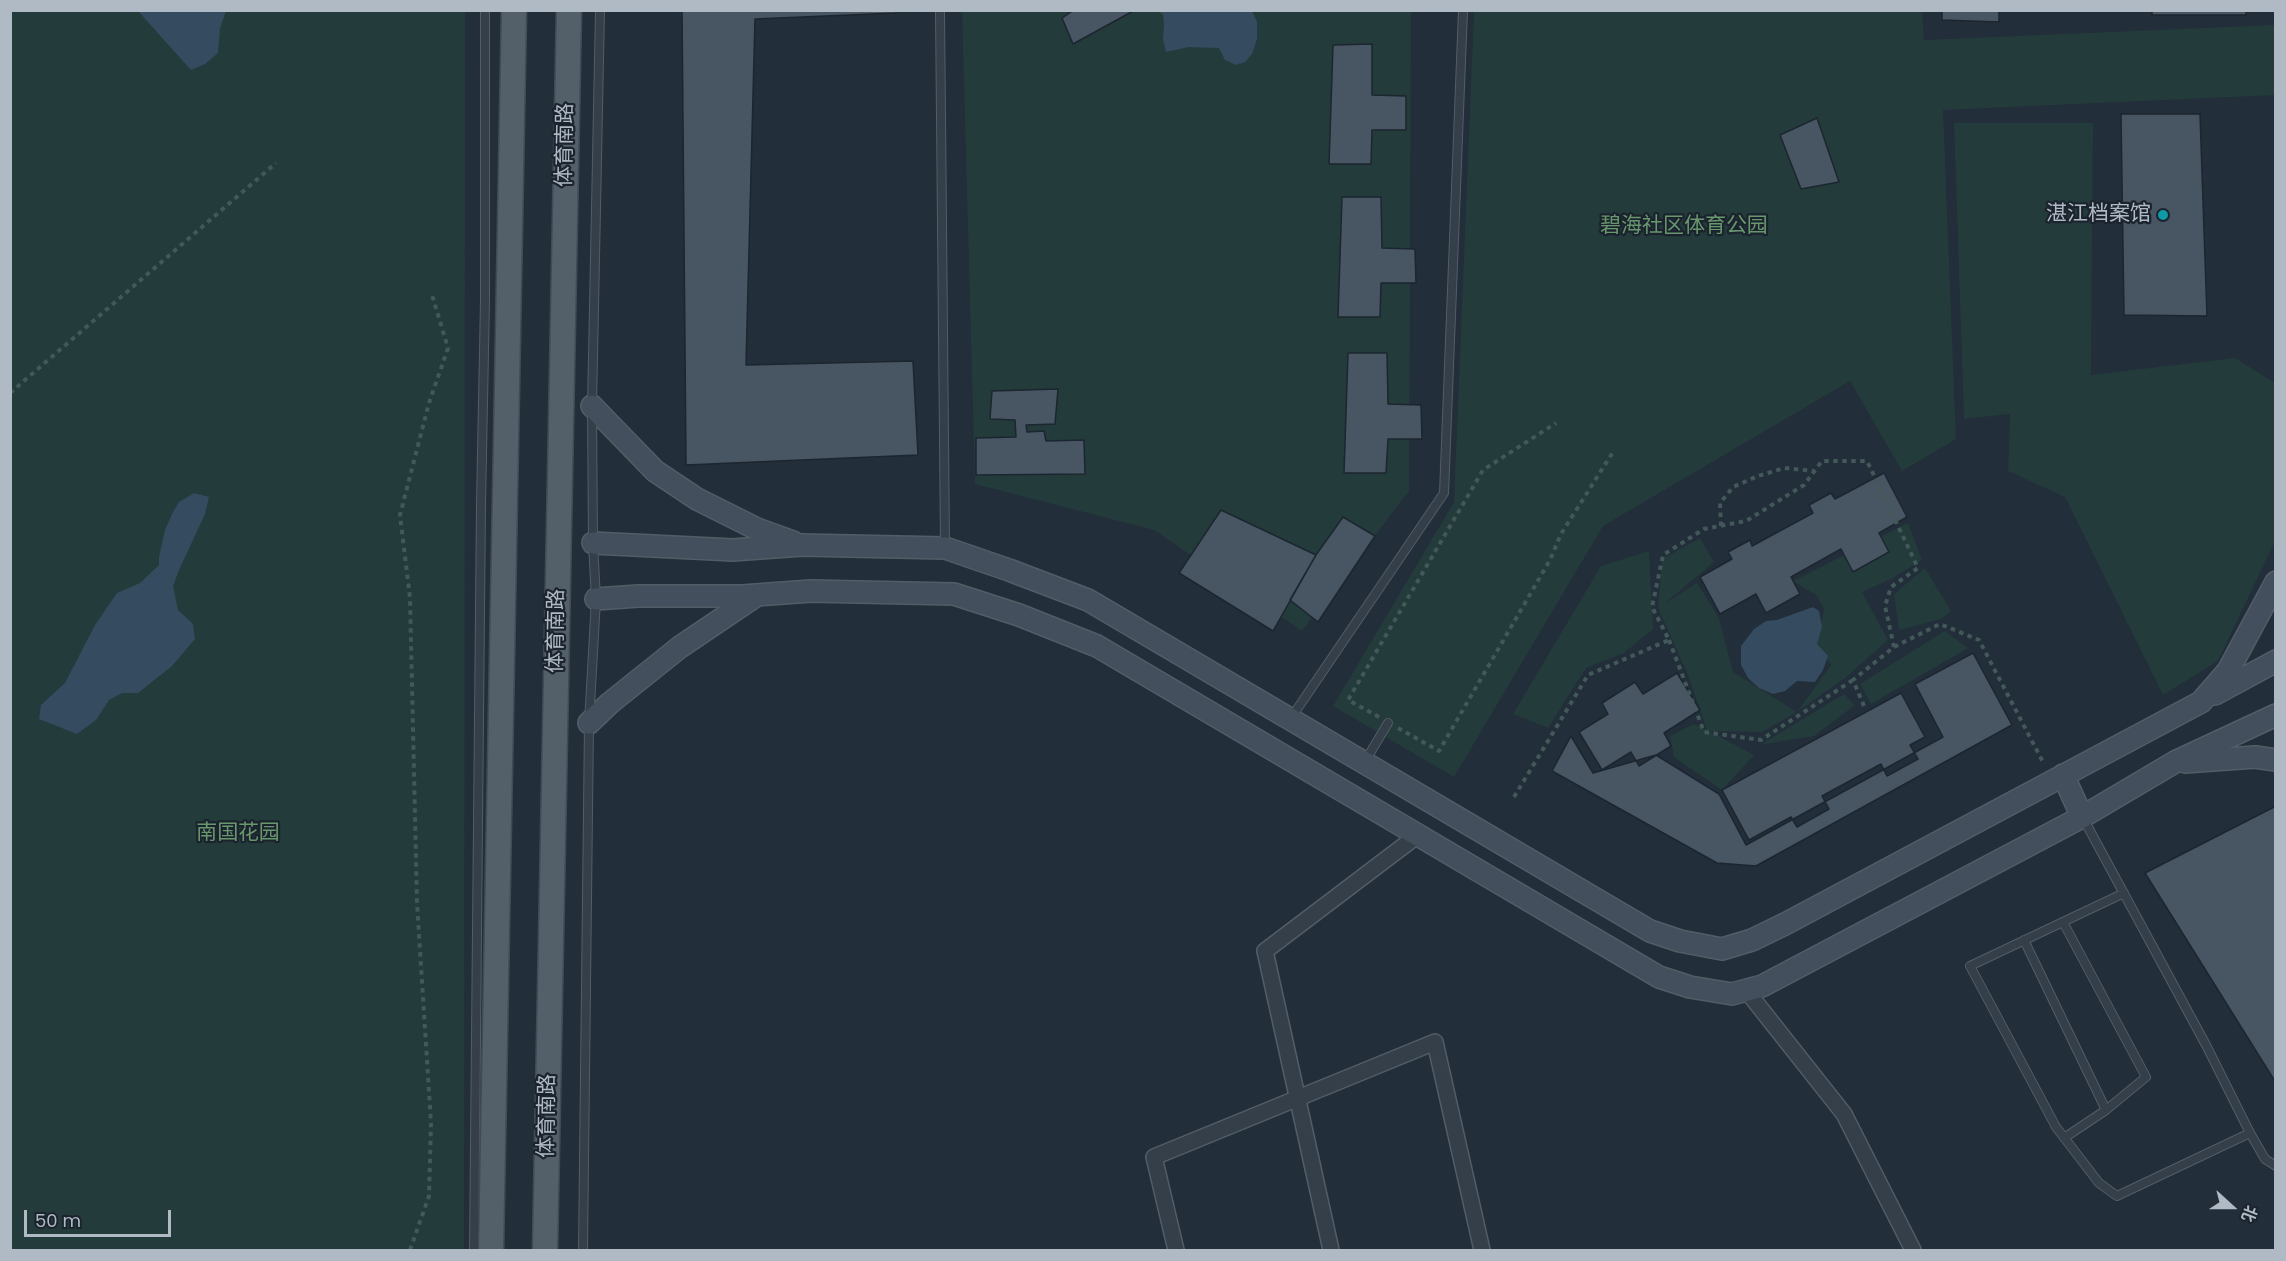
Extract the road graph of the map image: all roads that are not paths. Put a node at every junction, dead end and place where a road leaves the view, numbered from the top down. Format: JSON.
{"nodes":[{"id":1,"x":485,"y":10,"type":"edge"},
{"id":2,"x":514,"y":10,"type":"edge"},
{"id":3,"x":568,"y":10,"type":"edge"},
{"id":4,"x":600,"y":10,"type":"edge"},
{"id":5,"x":940,"y":10,"type":"edge"},
{"id":6,"x":1462,"y":10,"type":"edge"},
{"id":7,"x":592,"y":406,"type":"junction"},
{"id":8,"x":593,"y":543,"type":"junction"},
{"id":9,"x":802,"y":545,"type":"junction"},
{"id":10,"x":945,"y":548,"type":"junction"},
{"id":11,"x":2276,"y":582,"type":"edge"},
{"id":12,"x":757,"y":595,"type":"junction"},
{"id":13,"x":596,"y":599,"type":"junction"},
{"id":14,"x":2276,"y":662,"type":"edge"},
{"id":15,"x":2201,"y":702,"type":"junction"},
{"id":16,"x":2276,"y":715,"type":"edge"},
{"id":17,"x":1290,"y":719,"type":"junction"},
{"id":18,"x":590,"y":723,"type":"junction"},
{"id":19,"x":1388,"y":723,"type":"road end"},
{"id":20,"x":2276,"y":760,"type":"edge"},
{"id":21,"x":2175,"y":762,"type":"junction"},
{"id":22,"x":1364,"y":763,"type":"junction"},
{"id":23,"x":2054,"y":770,"type":"junction"},
{"id":24,"x":2082,"y":817,"type":"junction"},
{"id":25,"x":1418,"y":835,"type":"junction"},
{"id":26,"x":2124,"y":893,"type":"junction"},
{"id":27,"x":2063,"y":921,"type":"junction"},
{"id":28,"x":2024,"y":940,"type":"junction"},
{"id":29,"x":1746,"y":990,"type":"junction"},
{"id":30,"x":1297,"y":1096,"type":"junction"},
{"id":31,"x":2106,"y":1110,"type":"junction"},
{"id":32,"x":2250,"y":1133,"type":"junction"},
{"id":33,"x":2064,"y":1138,"type":"junction"},
{"id":34,"x":2276,"y":1166,"type":"edge"},
{"id":35,"x":474,"y":1251,"type":"edge"},
{"id":36,"x":491,"y":1251,"type":"edge"},
{"id":37,"x":545,"y":1251,"type":"edge"},
{"id":38,"x":583,"y":1251,"type":"edge"},
{"id":39,"x":1176,"y":1251,"type":"edge"},
{"id":40,"x":1331,"y":1251,"type":"edge"},
{"id":41,"x":1482,"y":1251,"type":"edge"},
{"id":42,"x":1912,"y":1251,"type":"edge"}],
"edges":[{"from":1,"to":35,"type":"lane"},
{"from":2,"to":36,"type":"main road"},
{"from":3,"to":37,"type":"main road","name":"体育南路"},
{"from":4,"to":7,"type":"lane"},
{"from":5,"to":10,"type":"lane"},
{"from":6,"to":17,"type":"lane"},
{"from":7,"to":8,"type":"lane"},
{"from":7,"to":9,"type":"street"},
{"from":8,"to":9,"type":"street"},
{"from":8,"to":13,"type":"lane"},
{"from":9,"to":10,"type":"street"},
{"from":10,"to":17,"type":"street"},
{"from":11,"to":15,"type":"street"},
{"from":12,"to":13,"type":"street"},
{"from":12,"to":18,"type":"street"},
{"from":12,"to":25,"type":"street"},
{"from":13,"to":18,"type":"lane"},
{"from":14,"to":15,"type":"street"},
{"from":15,"to":23,"type":"street"},
{"from":16,"to":21,"type":"street"},
{"from":17,"to":22,"type":"street"},
{"from":18,"to":38,"type":"lane"},
{"from":19,"to":22,"type":"lane"},
{"from":20,"to":21,"type":"street"},
{"from":21,"to":24,"type":"street"},
{"from":22,"to":23,"type":"street"},
{"from":23,"to":24,"type":"street"},
{"from":24,"to":26,"type":"lane"},
{"from":24,"to":29,"type":"street"},
{"from":25,"to":29,"type":"street"},
{"from":25,"to":30,"type":"street"},
{"from":26,"to":27,"type":"lane"},
{"from":26,"to":32,"type":"lane"},
{"from":27,"to":28,"type":"lane"},
{"from":27,"to":31,"type":"lane"},
{"from":28,"to":31,"type":"lane"},
{"from":28,"to":33,"type":"lane"},
{"from":29,"to":42,"type":"street"},
{"from":30,"to":39,"type":"street"},
{"from":30,"to":40,"type":"street"},
{"from":30,"to":41,"type":"street"},
{"from":31,"to":33,"type":"lane"},
{"from":32,"to":33,"type":"lane"},
{"from":32,"to":34,"type":"lane"}]}
